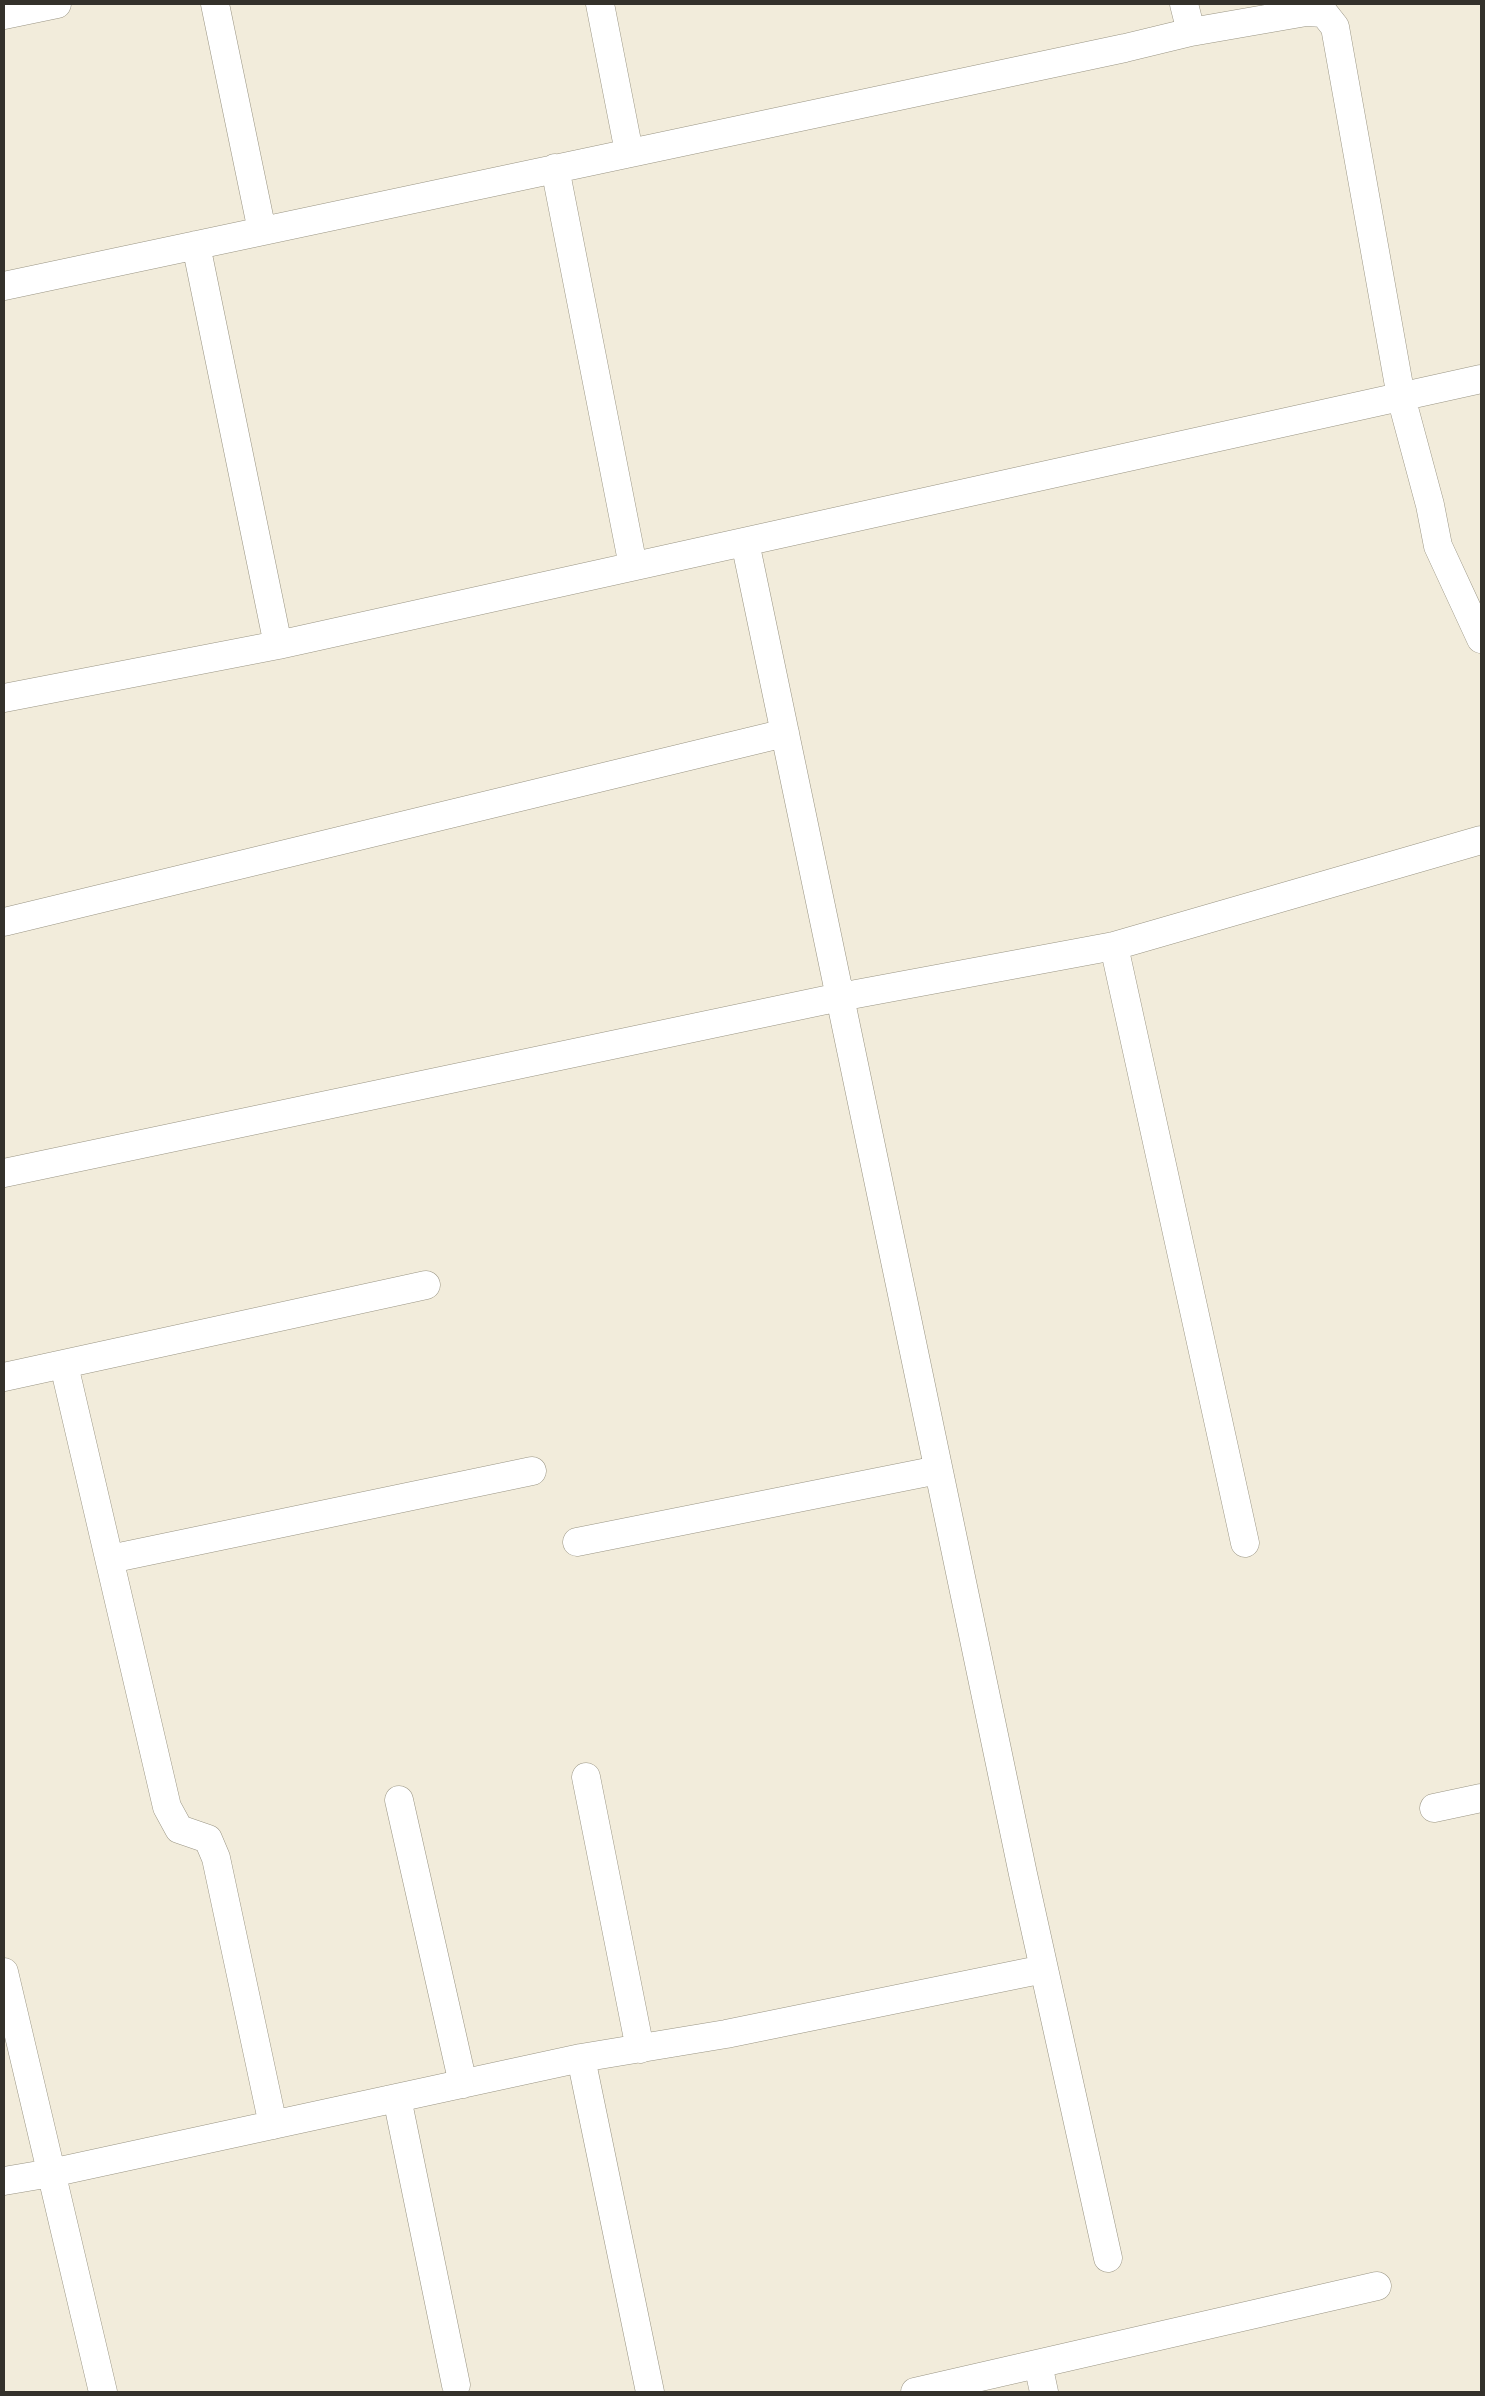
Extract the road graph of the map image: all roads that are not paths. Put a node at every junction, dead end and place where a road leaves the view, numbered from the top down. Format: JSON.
{"nodes":[{"id":1,"x":56,"y":4,"type":"edge"},
{"id":2,"x":215,"y":4,"type":"edge"},
{"id":3,"x":600,"y":4,"type":"edge"},
{"id":4,"x":1184,"y":4,"type":"edge"},
{"id":5,"x":4,"y":16,"type":"edge"},
{"id":6,"x":1191,"y":32,"type":"junction"},
{"id":7,"x":630,"y":152,"type":"junction"},
{"id":8,"x":555,"y":168,"type":"junction"},
{"id":9,"x":262,"y":231,"type":"junction"},
{"id":10,"x":196,"y":245,"type":"junction"},
{"id":11,"x":4,"y":286,"type":"edge"},
{"id":12,"x":1481,"y":379,"type":"edge"},
{"id":13,"x":1401,"y":397,"type":"junction"},
{"id":14,"x":745,"y":542,"type":"junction"},
{"id":15,"x":633,"y":566,"type":"junction"},
{"id":16,"x":1481,"y":639,"type":"edge"},
{"id":17,"x":278,"y":645,"type":"junction"},
{"id":18,"x":4,"y":698,"type":"edge"},
{"id":19,"x":785,"y":733,"type":"junction"},
{"id":20,"x":1481,"y":840,"type":"edge"},
{"id":21,"x":4,"y":922,"type":"edge"},
{"id":22,"x":1114,"y":946,"type":"junction"},
{"id":23,"x":840,"y":997,"type":"junction"},
{"id":24,"x":4,"y":1173,"type":"edge"},
{"id":25,"x":426,"y":1285,"type":"dead end"},
{"id":26,"x":64,"y":1365,"type":"junction"},
{"id":27,"x":4,"y":1377,"type":"edge"},
{"id":28,"x":938,"y":1470,"type":"junction"},
{"id":29,"x":532,"y":1471,"type":"dead end"},
{"id":30,"x":577,"y":1542,"type":"dead end"},
{"id":31,"x":1245,"y":1543,"type":"dead end"},
{"id":32,"x":110,"y":1559,"type":"junction"},
{"id":33,"x":586,"y":1777,"type":"dead end"},
{"id":34,"x":1481,"y":1798,"type":"edge"},
{"id":35,"x":399,"y":1800,"type":"dead end"},
{"id":36,"x":1434,"y":1808,"type":"dead end"},
{"id":37,"x":1044,"y":1969,"type":"junction"},
{"id":38,"x":4,"y":1972,"type":"edge"},
{"id":39,"x":640,"y":2049,"type":"junction"},
{"id":40,"x":581,"y":2058,"type":"junction"},
{"id":41,"x":463,"y":2084,"type":"junction"},
{"id":42,"x":397,"y":2098,"type":"junction"},
{"id":43,"x":273,"y":2125,"type":"junction"},
{"id":44,"x":51,"y":2173,"type":"junction"},
{"id":45,"x":4,"y":2181,"type":"edge"},
{"id":46,"x":1108,"y":2258,"type":"dead end"},
{"id":47,"x":1377,"y":2286,"type":"dead end"},
{"id":48,"x":1038,"y":2364,"type":"junction"},
{"id":49,"x":456,"y":2385,"type":"dead end"},
{"id":50,"x":103,"y":2392,"type":"edge"},
{"id":51,"x":650,"y":2392,"type":"edge"},
{"id":52,"x":915,"y":2392,"type":"edge"},
{"id":53,"x":1044,"y":2392,"type":"edge"}],
"edges":[{"from":1,"to":5,"type":"street"},
{"from":2,"to":9,"type":"street"},
{"from":3,"to":7,"type":"street"},
{"from":4,"to":6,"type":"street"},
{"from":6,"to":7,"type":"street"},
{"from":6,"to":13,"type":"street"},
{"from":7,"to":8,"type":"street"},
{"from":8,"to":9,"type":"street"},
{"from":8,"to":15,"type":"street"},
{"from":9,"to":10,"type":"street"},
{"from":10,"to":11,"type":"street"},
{"from":10,"to":17,"type":"street"},
{"from":12,"to":13,"type":"street"},
{"from":13,"to":14,"type":"street"},
{"from":13,"to":16,"type":"street"},
{"from":14,"to":15,"type":"street"},
{"from":14,"to":19,"type":"street"},
{"from":15,"to":17,"type":"street"},
{"from":17,"to":18,"type":"street"},
{"from":19,"to":21,"type":"street"},
{"from":19,"to":23,"type":"street"},
{"from":20,"to":22,"type":"street"},
{"from":22,"to":23,"type":"street"},
{"from":22,"to":31,"type":"street"},
{"from":23,"to":24,"type":"street"},
{"from":23,"to":28,"type":"street"},
{"from":25,"to":26,"type":"street"},
{"from":26,"to":27,"type":"street"},
{"from":26,"to":32,"type":"street"},
{"from":28,"to":30,"type":"street"},
{"from":28,"to":37,"type":"street"},
{"from":29,"to":32,"type":"street"},
{"from":32,"to":43,"type":"street"},
{"from":33,"to":39,"type":"street"},
{"from":34,"to":36,"type":"street"},
{"from":35,"to":41,"type":"street"},
{"from":37,"to":39,"type":"street"},
{"from":37,"to":46,"type":"street"},
{"from":38,"to":44,"type":"street"},
{"from":39,"to":40,"type":"street"},
{"from":40,"to":41,"type":"street"},
{"from":40,"to":51,"type":"street"},
{"from":41,"to":42,"type":"street"},
{"from":42,"to":43,"type":"street"},
{"from":42,"to":49,"type":"street"},
{"from":43,"to":44,"type":"street"},
{"from":44,"to":45,"type":"street"},
{"from":44,"to":50,"type":"street"},
{"from":47,"to":48,"type":"street"},
{"from":48,"to":52,"type":"street"},
{"from":48,"to":53,"type":"street"}]}
